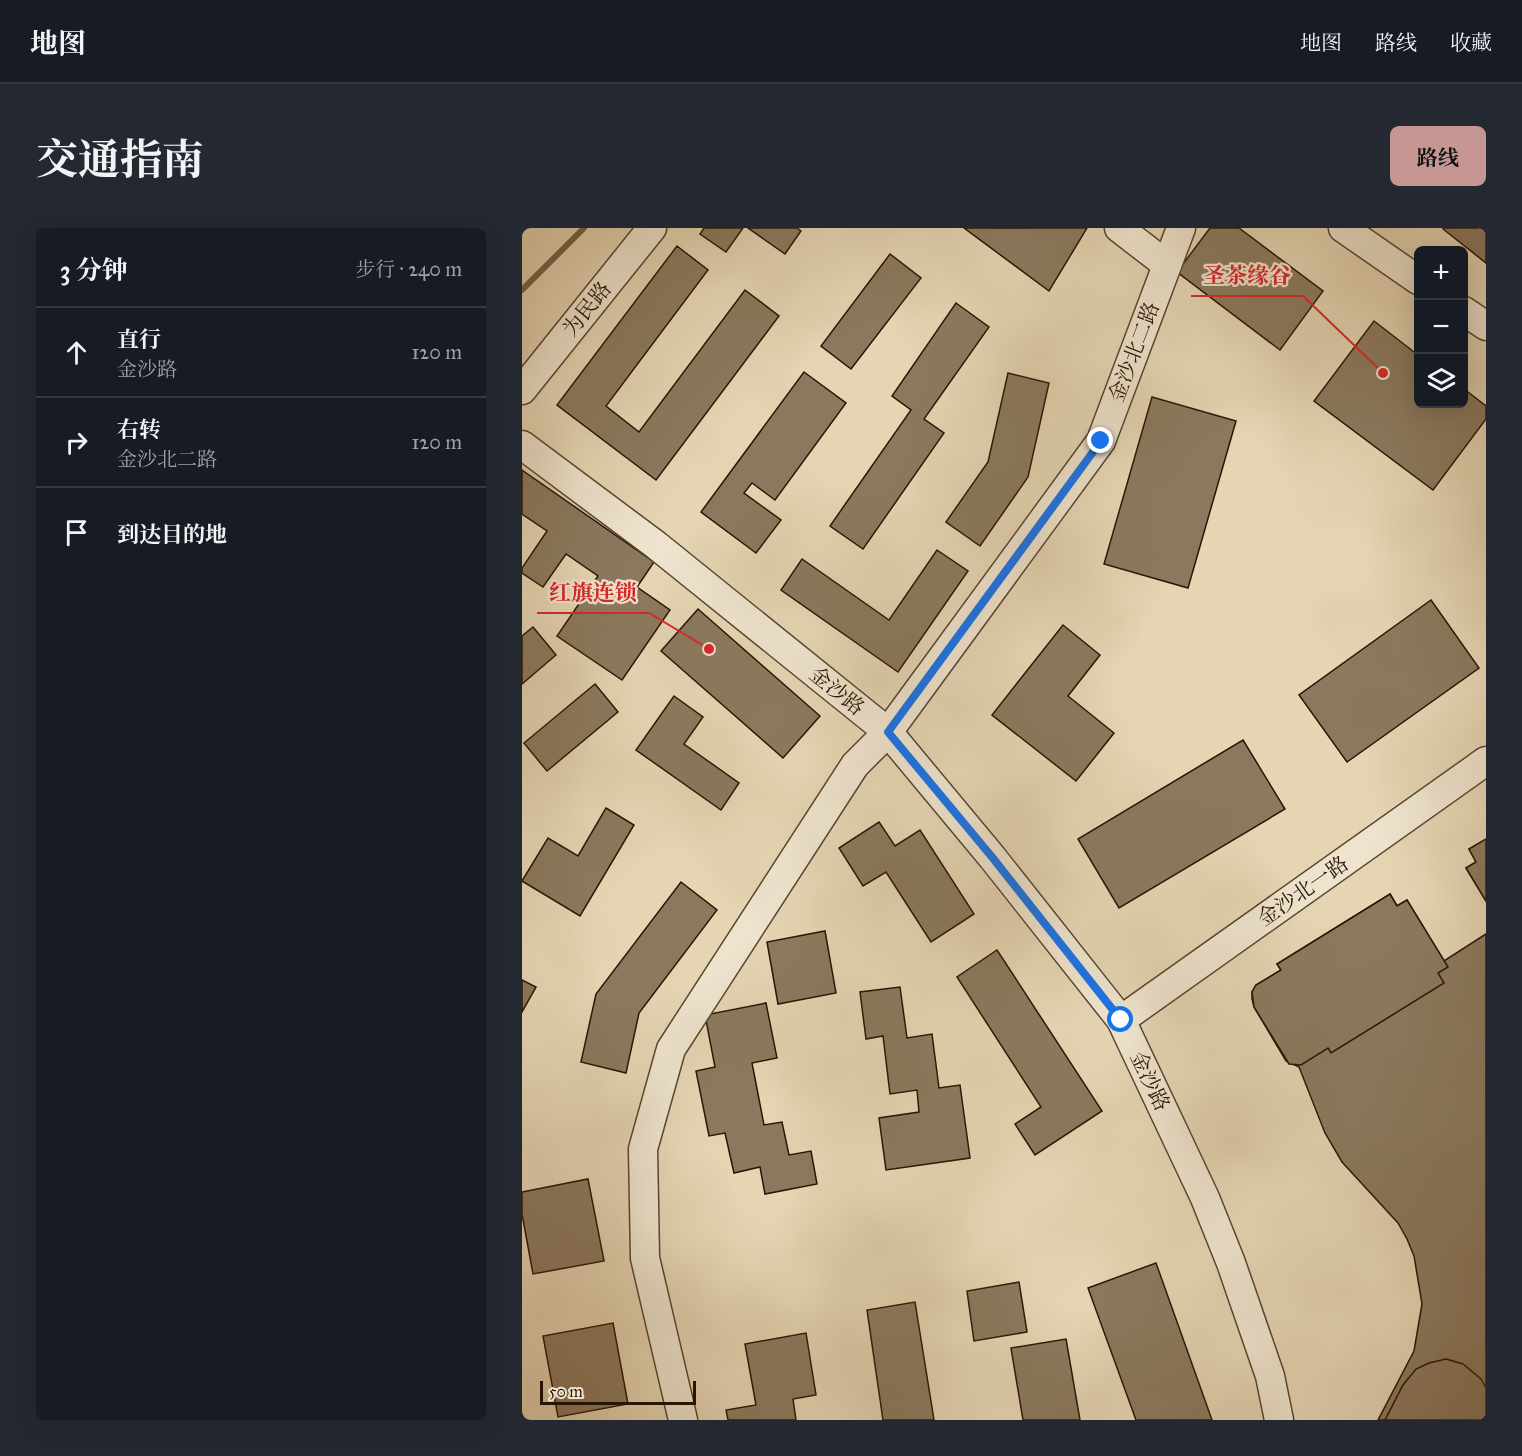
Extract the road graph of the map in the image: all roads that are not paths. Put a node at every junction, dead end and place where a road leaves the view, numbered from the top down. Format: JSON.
{"nodes":[{"id":1,"x":652,"y":228,"type":"edge"},
{"id":2,"x":1119,"y":228,"type":"edge"},
{"id":3,"x":1181,"y":228,"type":"edge"},
{"id":4,"x":1343,"y":228,"type":"edge"},
{"id":5,"x":1167,"y":265,"type":"junction"},
{"id":6,"x":1414,"y":277,"type":"edge"},
{"id":7,"x":1468,"y":314,"type":"edge"},
{"id":8,"x":1486,"y":326,"type":"edge"},
{"id":9,"x":522,"y":390,"type":"edge"},
{"id":10,"x":522,"y":445,"type":"edge"},
{"id":11,"x":888,"y":732,"type":"junction"},
{"id":12,"x":1486,"y":761,"type":"edge"},
{"id":13,"x":1121,"y":1020,"type":"junction"},
{"id":14,"x":683,"y":1420,"type":"edge"},
{"id":15,"x":1279,"y":1420,"type":"edge"}],
"edges":[{"from":1,"to":9,"type":"street","name":"为民路"},
{"from":2,"to":5,"type":"street"},
{"from":3,"to":5,"type":"street","name":"金沙北二路"},
{"from":4,"to":6,"type":"street"},
{"from":5,"to":11,"type":"street","name":"金沙北二路"},
{"from":7,"to":8,"type":"street"},
{"from":10,"to":11,"type":"street","name":"金沙路"},
{"from":11,"to":13,"type":"street","name":"金沙路"},
{"from":11,"to":14,"type":"street","name":"金沙北二路"},
{"from":12,"to":13,"type":"street","name":"金沙北一路"},
{"from":13,"to":15,"type":"street","name":"金沙路"}]}
